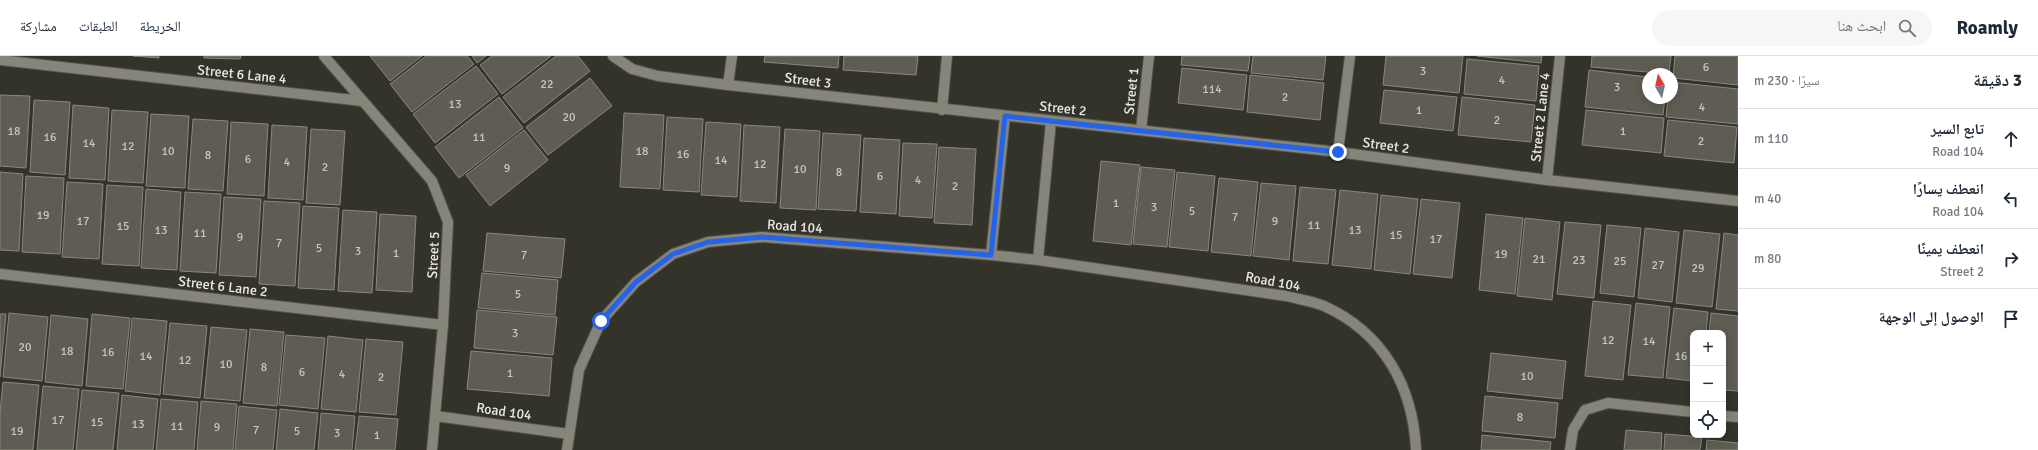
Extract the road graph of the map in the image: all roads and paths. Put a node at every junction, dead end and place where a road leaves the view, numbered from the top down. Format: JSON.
{"nodes":[{"id":1,"x":324,"y":56,"type":"edge"},
{"id":2,"x":613,"y":56,"type":"edge"},
{"id":3,"x":732,"y":56,"type":"edge"},
{"id":4,"x":947,"y":56,"type":"edge"},
{"id":5,"x":1149,"y":56,"type":"edge"},
{"id":6,"x":1350,"y":56,"type":"edge"},
{"id":7,"x":1560,"y":56,"type":"edge"},
{"id":8,"x":0,"y":60,"type":"edge"},
{"id":9,"x":728,"y":85,"type":"junction"},
{"id":10,"x":362,"y":101,"type":"junction"},
{"id":11,"x":942,"y":110,"type":"junction"},
{"id":12,"x":1005,"y":116,"type":"junction"},
{"id":13,"x":1051,"y":122,"type":"junction"},
{"id":14,"x":1141,"y":130,"type":"junction"},
{"id":15,"x":1338,"y":152,"type":"junction"},
{"id":16,"x":1547,"y":180,"type":"junction"},
{"id":17,"x":1738,"y":201,"type":"edge"},
{"id":18,"x":991,"y":255,"type":"junction"},
{"id":19,"x":1038,"y":260,"type":"junction"},
{"id":20,"x":0,"y":274,"type":"edge"},
{"id":21,"x":443,"y":325,"type":"junction"},
{"id":22,"x":1690,"y":412,"type":"edge"},
{"id":23,"x":435,"y":416,"type":"junction"},
{"id":24,"x":1726,"y":416,"type":"edge"},
{"id":25,"x":1738,"y":417,"type":"edge"},
{"id":26,"x":568,"y":434,"type":"junction"},
{"id":27,"x":432,"y":450,"type":"edge"},
{"id":28,"x":567,"y":450,"type":"edge"},
{"id":29,"x":1416,"y":450,"type":"edge"},
{"id":30,"x":1570,"y":450,"type":"edge"}],
"edges":[{"from":1,"to":10,"type":"street","name":"Street 5"},
{"from":2,"to":9,"type":"street","name":"Street 3"},
{"from":3,"to":9,"type":"street"},
{"from":4,"to":11,"type":"street"},
{"from":5,"to":14,"type":"street","name":"Street 1"},
{"from":6,"to":15,"type":"street"},
{"from":7,"to":16,"type":"street","name":"Street 2 Lane 4"},
{"from":8,"to":10,"type":"street","name":"Street 6 Lane 4"},
{"from":9,"to":11,"type":"street","name":"Street 3"},
{"from":10,"to":21,"type":"street","name":"Street 5"},
{"from":11,"to":12,"type":"street","name":"Street 3"},
{"from":12,"to":13,"type":"street","name":"Street 2"},
{"from":12,"to":18,"type":"street"},
{"from":13,"to":14,"type":"street","name":"Street 2"},
{"from":13,"to":19,"type":"street"},
{"from":14,"to":15,"type":"street","name":"Street 2"},
{"from":15,"to":16,"type":"street","name":"Street 2"},
{"from":16,"to":17,"type":"street","name":"Street 2"},
{"from":18,"to":19,"type":"street","name":"Road 104"},
{"from":18,"to":26,"type":"street","name":"Road 104"},
{"from":19,"to":29,"type":"street","name":"Road 104"},
{"from":20,"to":21,"type":"street","name":"Street 6 Lane 2"},
{"from":21,"to":23,"type":"street","name":"Street 5"},
{"from":22,"to":30,"type":"street"},
{"from":23,"to":26,"type":"street","name":"Road 104"},
{"from":23,"to":27,"type":"street","name":"Street 5"},
{"from":24,"to":25,"type":"street"},
{"from":26,"to":28,"type":"street","name":"Road 104"}]}
